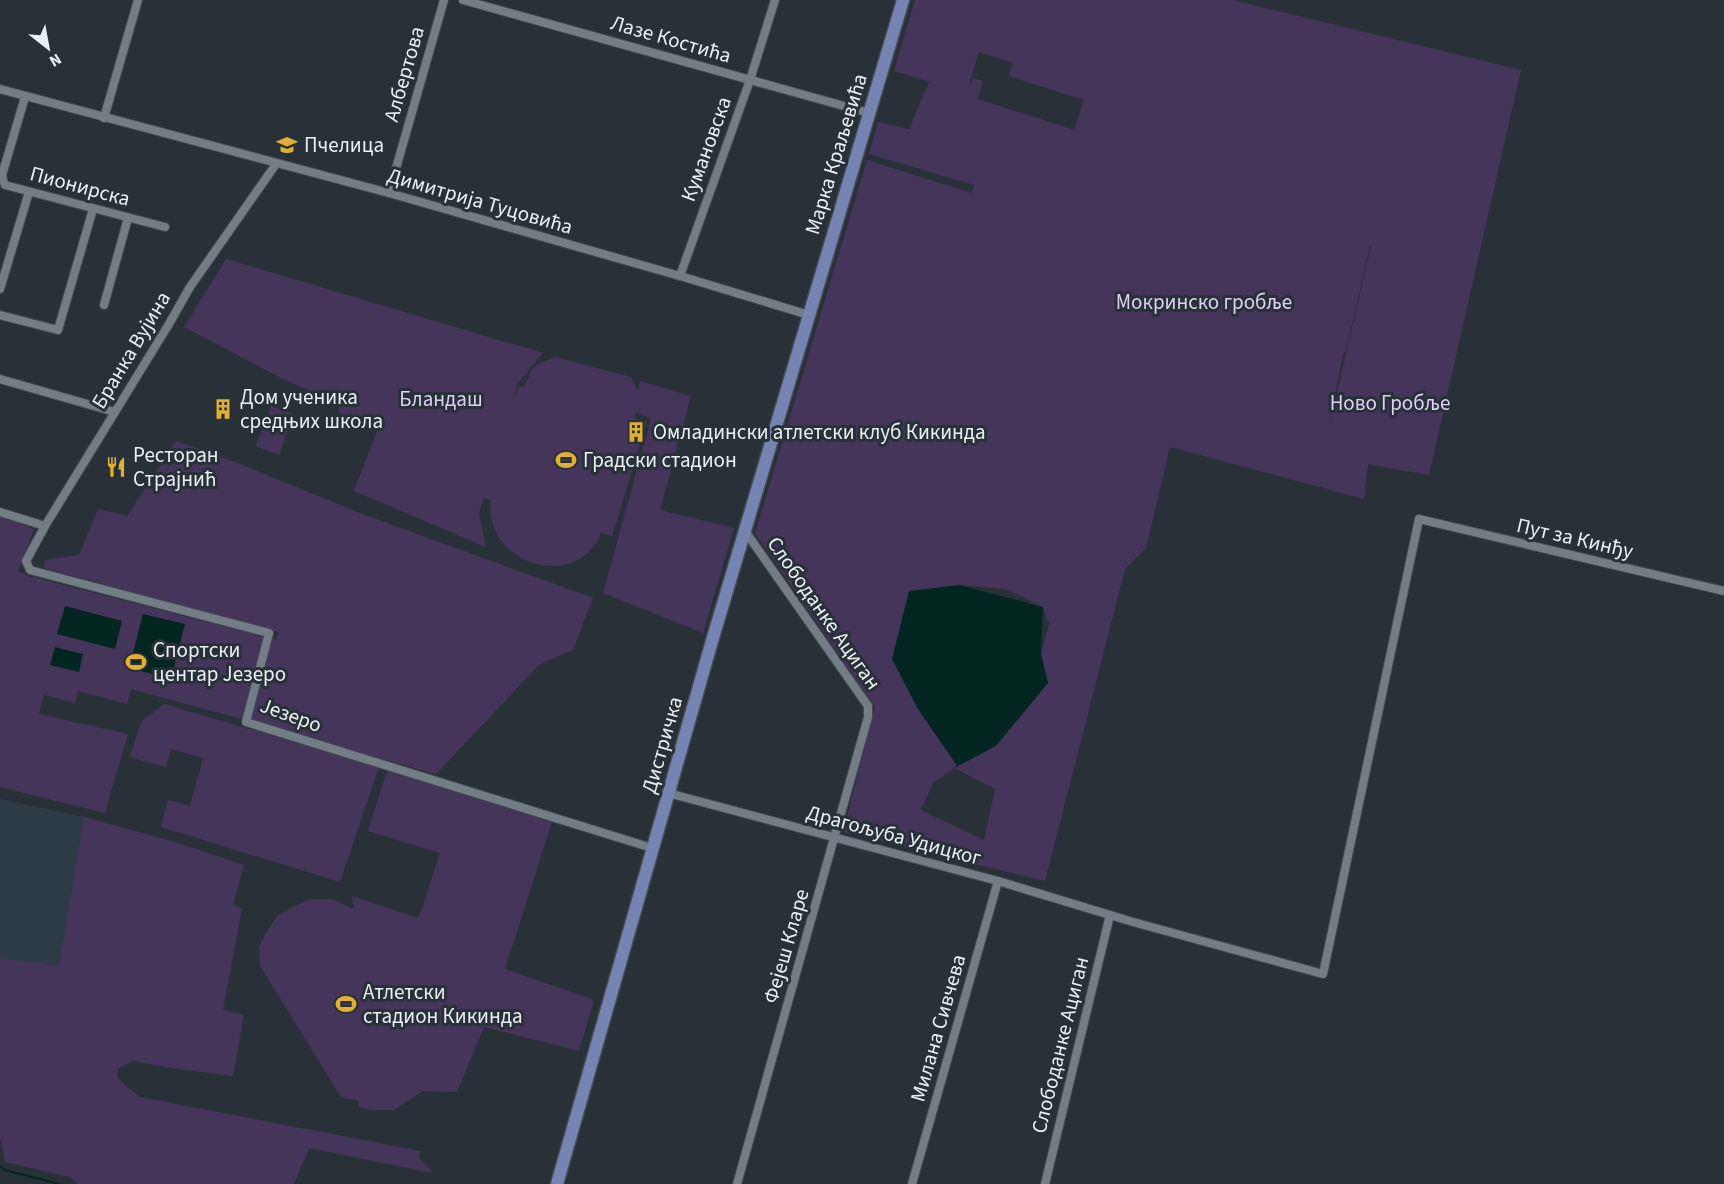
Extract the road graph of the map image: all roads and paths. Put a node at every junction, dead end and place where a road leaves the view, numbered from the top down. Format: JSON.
{"nodes":[{"id":1,"x":138,"y":0,"type":"edge"},
{"id":2,"x":444,"y":0,"type":"edge"},
{"id":3,"x":463,"y":0,"type":"edge"},
{"id":4,"x":775,"y":0,"type":"edge"},
{"id":5,"x":903,"y":0,"type":"edge"},
{"id":6,"x":750,"y":80,"type":"junction"},
{"id":7,"x":0,"y":89,"type":"edge"},
{"id":8,"x":25,"y":96,"type":"junction"},
{"id":9,"x":868,"y":113,"type":"junction"},
{"id":10,"x":104,"y":118,"type":"junction"},
{"id":11,"x":276,"y":164,"type":"junction"},
{"id":12,"x":29,"y":192,"type":"junction"},
{"id":13,"x":389,"y":193,"type":"junction"},
{"id":14,"x":93,"y":209,"type":"junction"},
{"id":15,"x":128,"y":218,"type":"junction"},
{"id":16,"x":165,"y":227,"type":"dead end"},
{"id":17,"x":680,"y":276,"type":"junction"},
{"id":18,"x":0,"y":290,"type":"edge"},
{"id":19,"x":104,"y":305,"type":"dead end"},
{"id":20,"x":0,"y":315,"type":"edge"},
{"id":21,"x":808,"y":317,"type":"junction"},
{"id":22,"x":0,"y":379,"type":"edge"},
{"id":23,"x":115,"y":412,"type":"junction"},
{"id":24,"x":0,"y":512,"type":"edge"},
{"id":25,"x":1419,"y":519,"type":"joint"},
{"id":26,"x":45,"y":526,"type":"junction"},
{"id":27,"x":745,"y":531,"type":"junction"},
{"id":28,"x":27,"y":561,"type":"joint"},
{"id":29,"x":1724,"y":591,"type":"edge"},
{"id":30,"x":868,"y":717,"type":"joint"},
{"id":31,"x":668,"y":794,"type":"junction"},
{"id":32,"x":835,"y":839,"type":"junction"},
{"id":33,"x":652,"y":848,"type":"junction"},
{"id":34,"x":998,"y":881,"type":"junction"},
{"id":35,"x":1110,"y":915,"type":"junction"},
{"id":36,"x":557,"y":1184,"type":"edge"},
{"id":37,"x":737,"y":1184,"type":"edge"},
{"id":38,"x":912,"y":1184,"type":"edge"},
{"id":39,"x":1045,"y":1184,"type":"edge"}],
"edges":[{"from":1,"to":10,"type":"street"},
{"from":2,"to":13,"type":"street","name":"Албертова"},
{"from":3,"to":6,"type":"street","name":"Лазе Костића"},
{"from":4,"to":6,"type":"street","name":"Кумановска"},
{"from":5,"to":9,"type":"main road","name":"Марка Краљевића"},
{"from":6,"to":9,"type":"street","name":"Лазе Костића"},
{"from":6,"to":17,"type":"street","name":"Кумановска"},
{"from":7,"to":8,"type":"street","name":"Димитрија Туцовића"},
{"from":8,"to":10,"type":"street","name":"Димитрија Туцовића"},
{"from":8,"to":12,"type":"street","name":"Пионирска"},
{"from":9,"to":21,"type":"main road","name":"Марка Краљевића"},
{"from":10,"to":11,"type":"street","name":"Димитрија Туцовића"},
{"from":11,"to":13,"type":"street","name":"Димитрија Туцовића"},
{"from":11,"to":23,"type":"street","name":"Бранка Вујина"},
{"from":12,"to":14,"type":"street","name":"Пионирска"},
{"from":12,"to":18,"type":"street"},
{"from":13,"to":17,"type":"street","name":"Димитрија Туцовића"},
{"from":14,"to":15,"type":"street","name":"Пионирска"},
{"from":14,"to":20,"type":"street"},
{"from":15,"to":16,"type":"street","name":"Пионирска"},
{"from":15,"to":19,"type":"street"},
{"from":17,"to":21,"type":"street","name":"Димитрија Туцовића"},
{"from":21,"to":27,"type":"main road","name":"Дистричка"},
{"from":22,"to":23,"type":"street"},
{"from":23,"to":26,"type":"street","name":"Бранка Вујина"},
{"from":24,"to":26,"type":"street"},
{"from":25,"to":29,"type":"street","name":"Пут за Кинђу"},
{"from":25,"to":35,"type":"street","name":"Драгољуба Удицког"},
{"from":26,"to":28,"type":"street","name":"Бранка Вујина"},
{"from":27,"to":30,"type":"street","name":"Слободанке Ациган"},
{"from":27,"to":31,"type":"main road","name":"Дистричка"},
{"from":28,"to":33,"type":"street","name":"Језеро"},
{"from":30,"to":32,"type":"street","name":"Фејеш Кларе"},
{"from":31,"to":32,"type":"street","name":"Драгољуба Удицког"},
{"from":31,"to":33,"type":"main road","name":"Дистричка"},
{"from":32,"to":34,"type":"street","name":"Драгољуба Удицког"},
{"from":32,"to":37,"type":"street","name":"Фејеш Кларе"},
{"from":33,"to":36,"type":"main road","name":"Дистричка"},
{"from":34,"to":35,"type":"street","name":"Драгољуба Удицког"},
{"from":34,"to":38,"type":"street","name":"Милана Сивчева"},
{"from":35,"to":39,"type":"street","name":"Слободанке Ациган"}]}
